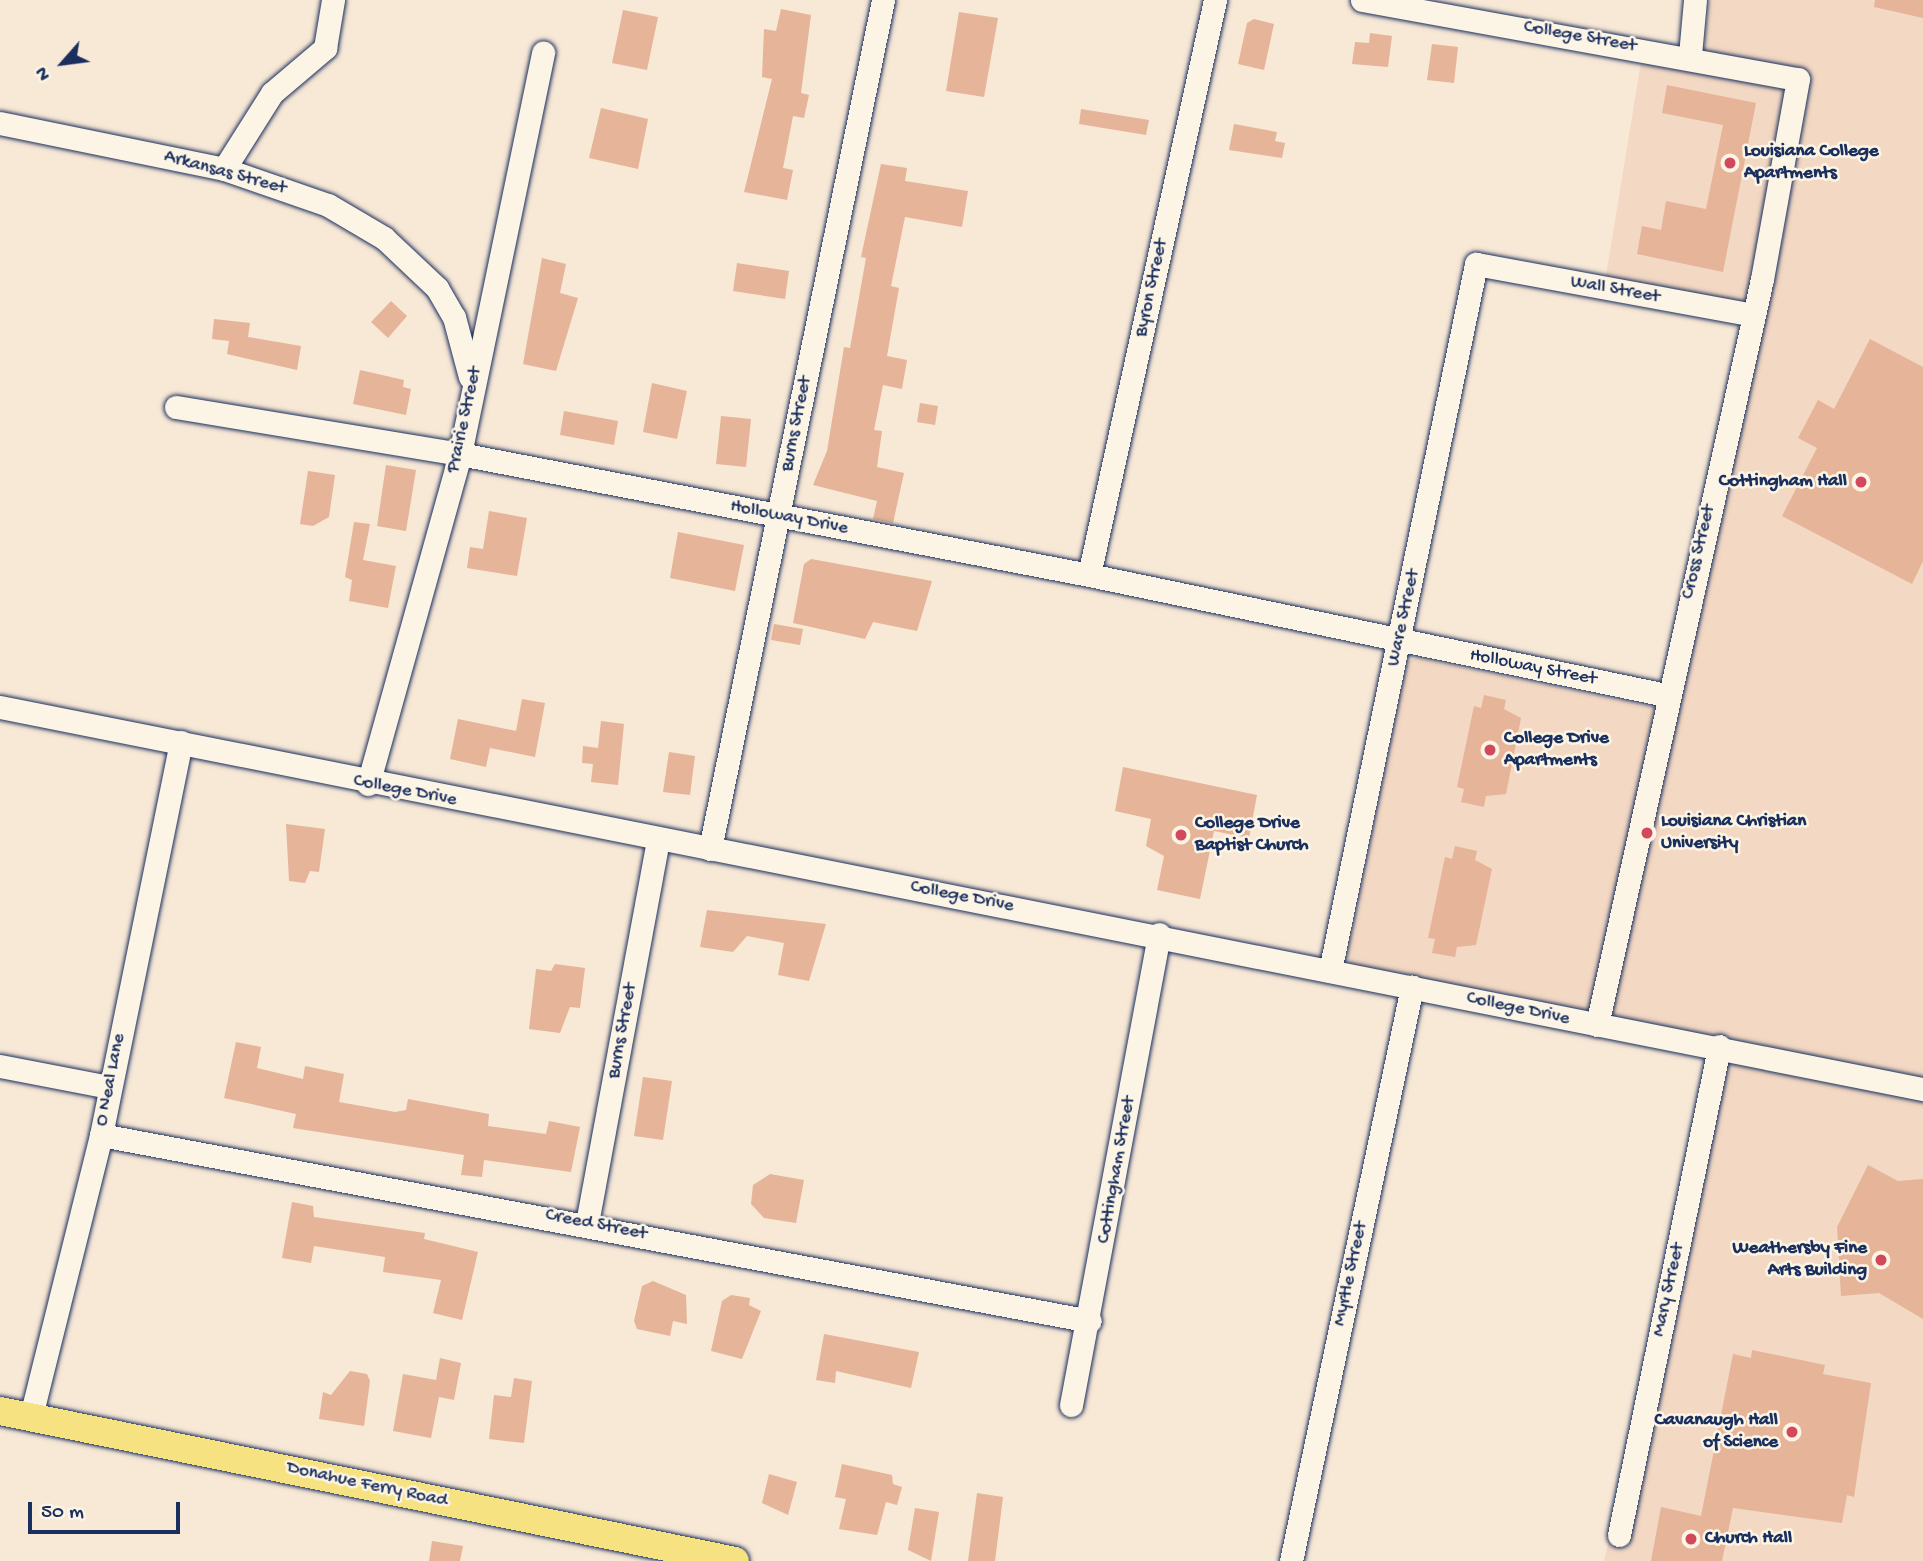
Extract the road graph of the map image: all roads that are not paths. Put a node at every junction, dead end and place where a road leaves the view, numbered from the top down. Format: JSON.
{"nodes":[{"id":1,"x":333,"y":0,"type":"edge"},
{"id":2,"x":883,"y":0,"type":"edge"},
{"id":3,"x":1215,"y":0,"type":"edge"},
{"id":4,"x":1362,"y":0,"type":"edge"},
{"id":5,"x":1695,"y":0,"type":"edge"},
{"id":6,"x":542,"y":52,"type":"dead end"},
{"id":7,"x":1690,"y":55,"type":"junction"},
{"id":8,"x":1798,"y":79,"type":"joint"},
{"id":9,"x":0,"y":123,"type":"edge"},
{"id":10,"x":224,"y":169,"type":"junction"},
{"id":11,"x":1476,"y":264,"type":"joint"},
{"id":12,"x":1753,"y":315,"type":"junction"},
{"id":13,"x":472,"y":390,"type":"junction"},
{"id":14,"x":176,"y":407,"type":"dead end"},
{"id":15,"x":460,"y":454,"type":"junction"},
{"id":16,"x":778,"y":516,"type":"junction"},
{"id":17,"x":1089,"y":575,"type":"junction"},
{"id":18,"x":1399,"y":642,"type":"junction"},
{"id":19,"x":1666,"y":695,"type":"junction"},
{"id":20,"x":0,"y":707,"type":"edge"},
{"id":21,"x":181,"y":742,"type":"junction"},
{"id":22,"x":368,"y":784,"type":"junction"},
{"id":23,"x":658,"y":839,"type":"junction"},
{"id":24,"x":710,"y":849,"type":"junction"},
{"id":25,"x":1159,"y":934,"type":"junction"},
{"id":26,"x":1330,"y":971,"type":"junction"},
{"id":27,"x":1412,"y":987,"type":"junction"},
{"id":28,"x":1597,"y":1025,"type":"junction"},
{"id":29,"x":1719,"y":1046,"type":"junction"},
{"id":30,"x":0,"y":1066,"type":"edge"},
{"id":31,"x":108,"y":1087,"type":"junction"},
{"id":32,"x":1923,"y":1089,"type":"edge"},
{"id":33,"x":101,"y":1135,"type":"junction"},
{"id":34,"x":587,"y":1223,"type":"junction"},
{"id":35,"x":1090,"y":1321,"type":"junction"},
{"id":36,"x":1071,"y":1405,"type":"dead end"},
{"id":37,"x":0,"y":1410,"type":"edge"},
{"id":38,"x":31,"y":1416,"type":"junction"},
{"id":39,"x":1619,"y":1535,"type":"dead end"},
{"id":40,"x":735,"y":1561,"type":"edge"},
{"id":41,"x":1291,"y":1561,"type":"edge"}],
"edges":[{"from":1,"to":10,"type":"street"},
{"from":2,"to":16,"type":"street","name":"Burns Street"},
{"from":3,"to":17,"type":"street","name":"Byron Street"},
{"from":4,"to":7,"type":"street","name":"College Street"},
{"from":5,"to":7,"type":"street"},
{"from":6,"to":13,"type":"street","name":"Prairie Street"},
{"from":7,"to":8,"type":"street","name":"College Street"},
{"from":8,"to":12,"type":"street","name":"Cross Street"},
{"from":9,"to":10,"type":"street","name":"Arkansas Street"},
{"from":10,"to":13,"type":"street","name":"Arkansas Street"},
{"from":11,"to":12,"type":"street","name":"Wall Street"},
{"from":11,"to":18,"type":"street","name":"Ware Street"},
{"from":12,"to":19,"type":"street","name":"Cross Street"},
{"from":13,"to":15,"type":"street","name":"Prairie Street"},
{"from":14,"to":15,"type":"street","name":"Holloway Drive"},
{"from":15,"to":16,"type":"street","name":"Holloway Drive"},
{"from":15,"to":22,"type":"street","name":"Prairie Street"},
{"from":16,"to":17,"type":"street","name":"Holloway Drive"},
{"from":16,"to":24,"type":"street","name":"Burns Street"},
{"from":17,"to":18,"type":"street","name":"Holloway Drive"},
{"from":18,"to":19,"type":"street","name":"Holloway Street"},
{"from":18,"to":26,"type":"street","name":"Ware Street"},
{"from":19,"to":28,"type":"street","name":"Cross Street"},
{"from":20,"to":21,"type":"street","name":"College Drive"},
{"from":21,"to":22,"type":"street","name":"College Drive"},
{"from":21,"to":31,"type":"street","name":"O Neal Lane"},
{"from":22,"to":23,"type":"street","name":"College Drive"},
{"from":23,"to":24,"type":"street","name":"College Drive"},
{"from":23,"to":34,"type":"street","name":"Burns Street"},
{"from":24,"to":25,"type":"street","name":"College Drive"},
{"from":25,"to":26,"type":"street","name":"College Drive"},
{"from":25,"to":35,"type":"street","name":"Cottingham Street"},
{"from":26,"to":27,"type":"street","name":"College Drive"},
{"from":27,"to":28,"type":"street","name":"College Drive"},
{"from":27,"to":41,"type":"street","name":"Myrtle Street"},
{"from":28,"to":29,"type":"street","name":"College Drive"},
{"from":29,"to":32,"type":"street","name":"College Drive"},
{"from":29,"to":39,"type":"street","name":"Mary Street"},
{"from":30,"to":31,"type":"street"},
{"from":31,"to":33,"type":"street","name":"O Neal Lane"},
{"from":33,"to":34,"type":"street","name":"Creed Street"},
{"from":33,"to":38,"type":"street","name":"O Neal Lane"},
{"from":34,"to":35,"type":"street","name":"Creed Street"},
{"from":35,"to":36,"type":"street","name":"Cottingham Street"},
{"from":37,"to":38,"type":"main road","name":"Donahue Ferry Road"},
{"from":38,"to":40,"type":"main road","name":"Donahue Ferry Road"}]}
